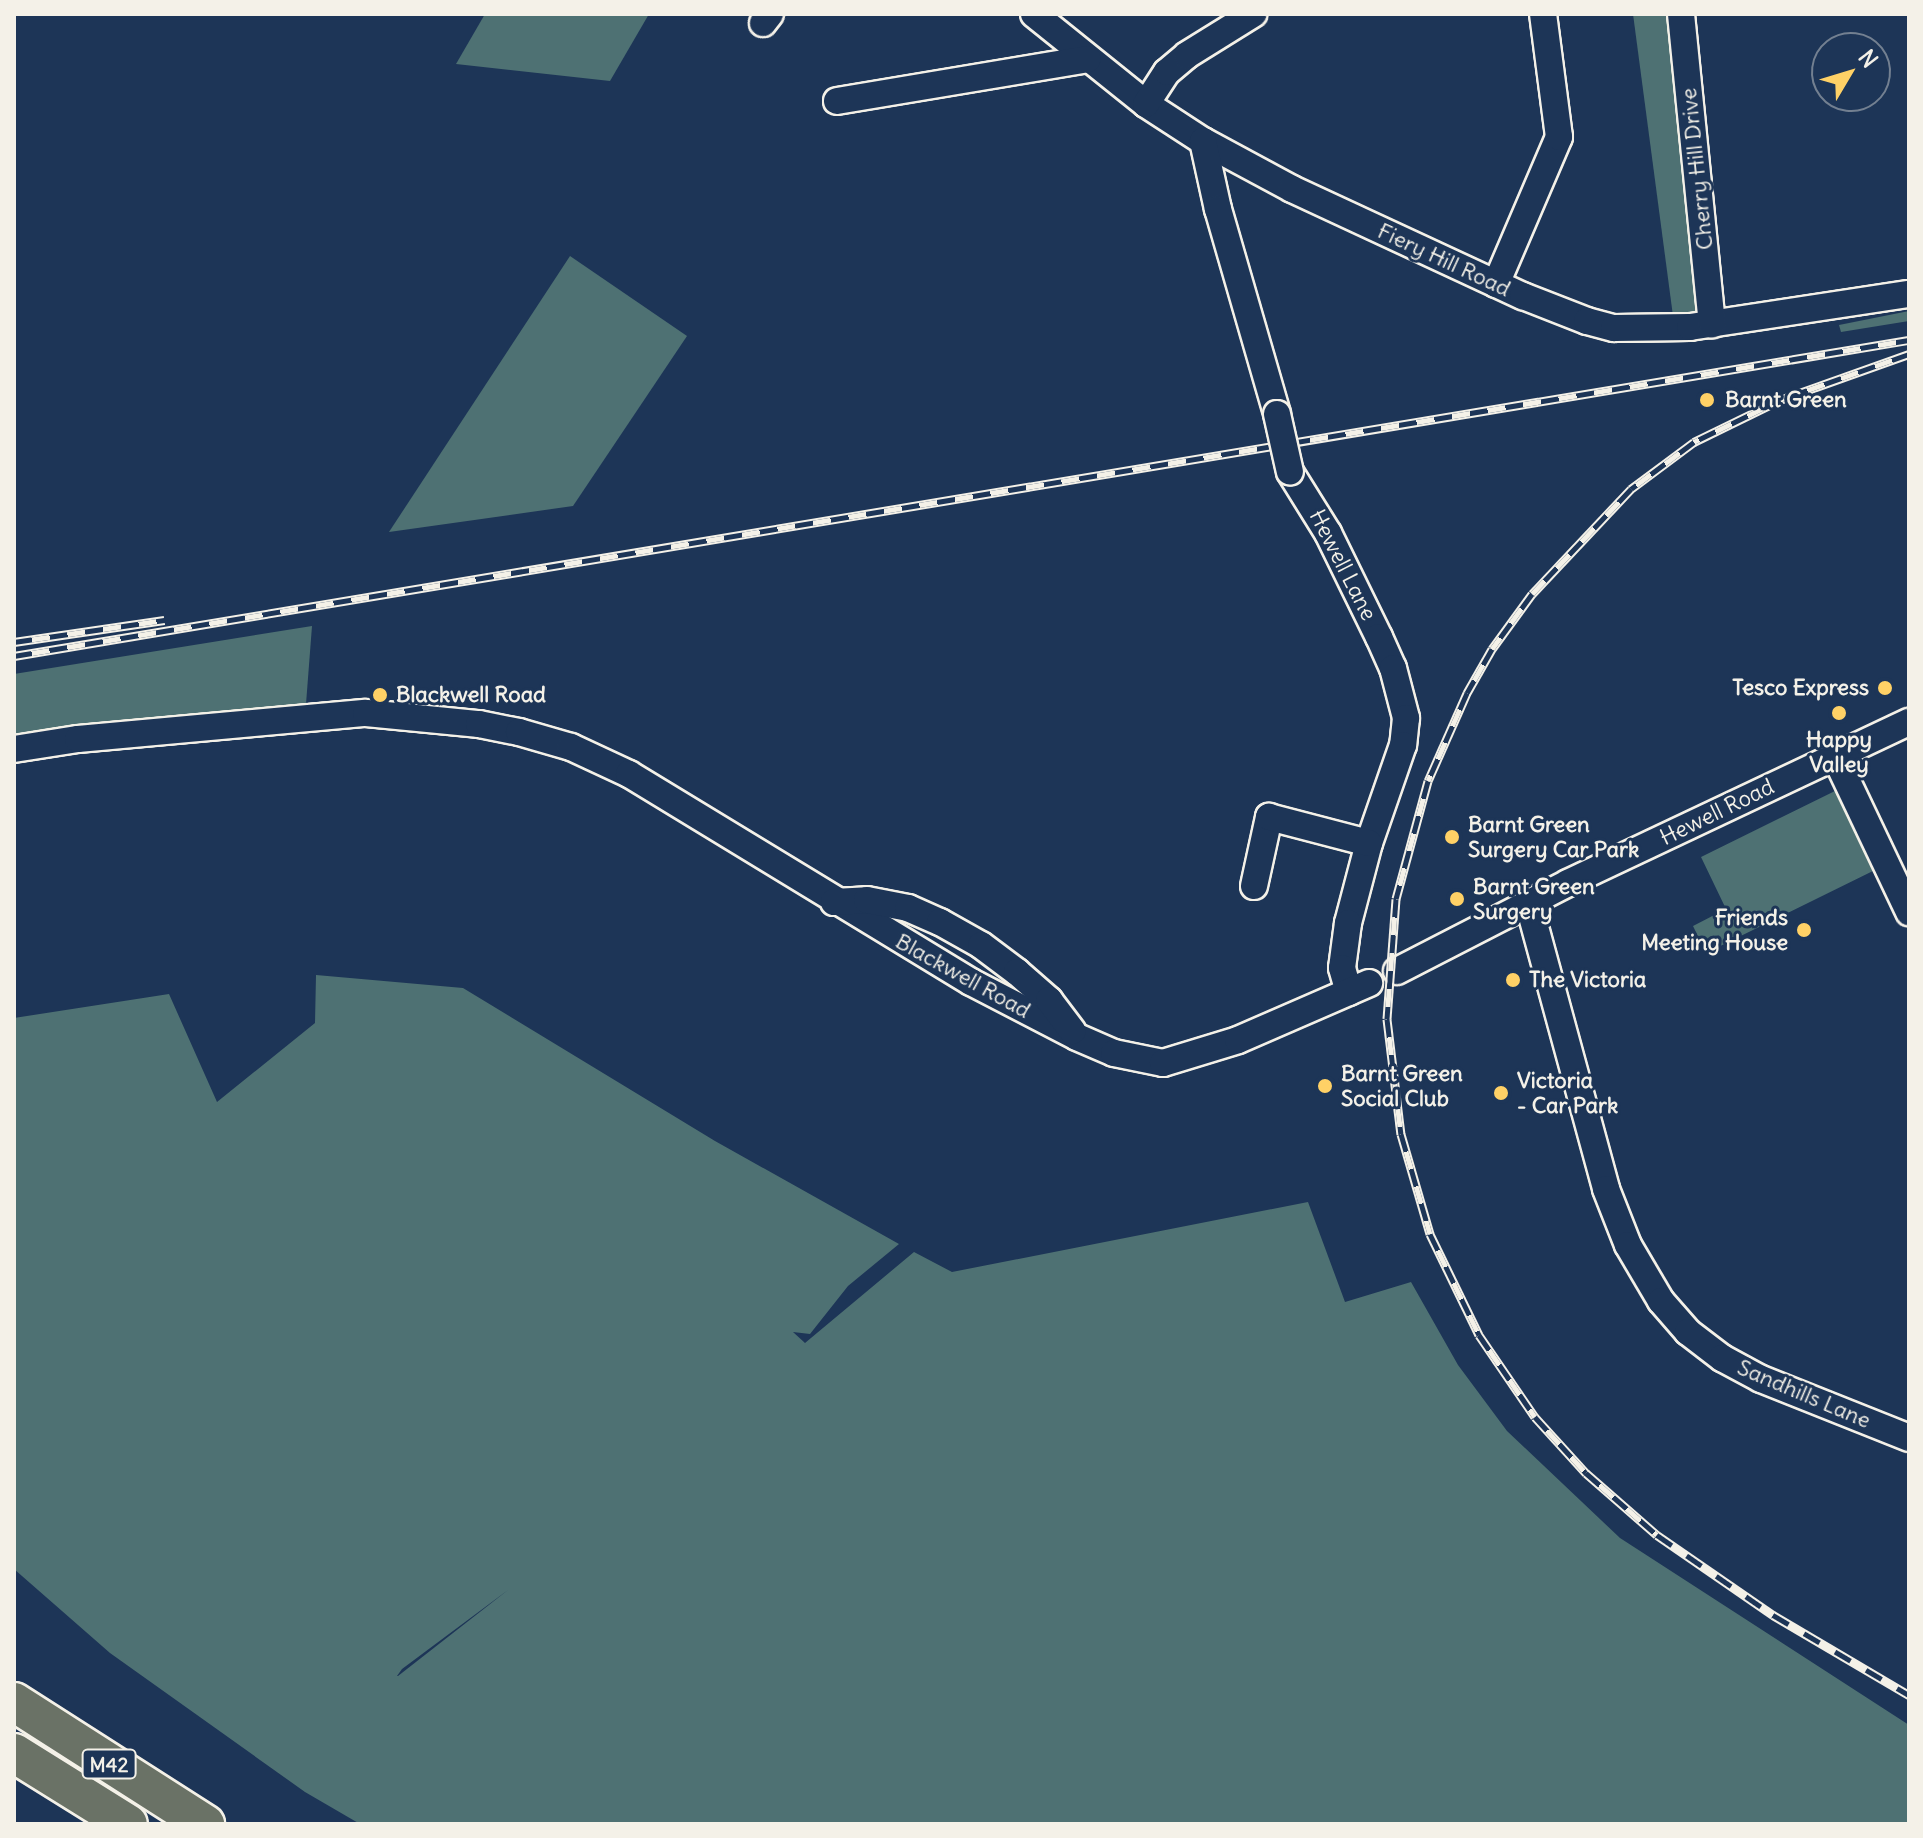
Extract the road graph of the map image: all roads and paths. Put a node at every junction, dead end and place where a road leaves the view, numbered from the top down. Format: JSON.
{"nodes":[{"id":1,"x":1034,"y":14,"type":"edge"},
{"id":2,"x":1253,"y":14,"type":"edge"},
{"id":3,"x":1543,"y":14,"type":"edge"},
{"id":4,"x":1681,"y":14,"type":"edge"},
{"id":5,"x":1088,"y":59,"type":"junction"},
{"id":6,"x":837,"y":101,"type":"dead end"},
{"id":7,"x":1146,"y":104,"type":"junction"},
{"id":8,"x":1203,"y":141,"type":"junction"},
{"id":9,"x":1496,"y":284,"type":"junction"},
{"id":10,"x":1909,"y":294,"type":"edge"},
{"id":11,"x":1712,"y":324,"type":"junction"},
{"id":12,"x":1909,"y":722,"type":"edge"},
{"id":13,"x":14,"y":749,"type":"edge"},
{"id":14,"x":1835,"y":756,"type":"junction"},
{"id":15,"x":1369,"y":843,"type":"junction"},
{"id":16,"x":1254,"y":886,"type":"dead end"},
{"id":17,"x":834,"y":902,"type":"junction"},
{"id":18,"x":1529,"y":905,"type":"junction"},
{"id":19,"x":1909,"y":912,"type":"edge"},
{"id":20,"x":1397,"y":971,"type":"dead end"},
{"id":21,"x":1359,"y":987,"type":"joint"},
{"id":22,"x":1077,"y":1037,"type":"junction"},
{"id":23,"x":1909,"y":1438,"type":"edge"},
{"id":24,"x":14,"y":1702,"type":"edge"},
{"id":25,"x":14,"y":1753,"type":"edge"},
{"id":26,"x":128,"y":1824,"type":"edge"},
{"id":27,"x":205,"y":1824,"type":"edge"}],
"edges":[{"from":1,"to":5,"type":"street","name":"Fiery Hill Road"},
{"from":2,"to":7,"type":"street"},
{"from":3,"to":9,"type":"street"},
{"from":4,"to":11,"type":"street","name":"Cherry Hill Drive"},
{"from":5,"to":6,"type":"street"},
{"from":5,"to":7,"type":"street","name":"Fiery Hill Road"},
{"from":7,"to":8,"type":"street","name":"Fiery Hill Road"},
{"from":8,"to":9,"type":"street","name":"Fiery Hill Road"},
{"from":8,"to":15,"type":"street","name":"Hewell Lane","bridge":true},
{"from":9,"to":11,"type":"street","name":"Fiery Hill Road"},
{"from":10,"to":11,"type":"street","name":"Fiery Hill Road"},
{"from":12,"to":14,"type":"street","name":"Hewell Road"},
{"from":13,"to":17,"type":"street","name":"Blackwell Road"},
{"from":14,"to":18,"type":"street","name":"Hewell Road"},
{"from":14,"to":19,"type":"street"},
{"from":15,"to":16,"type":"street"},
{"from":15,"to":21,"type":"street","name":"Hewell Lane"},
{"from":17,"to":22,"type":"street","name":"Blackwell Road"},
{"from":17,"to":22,"type":"street"},
{"from":18,"to":20,"type":"street","name":"Hewell Road"},
{"from":18,"to":23,"type":"street","name":"Sandhills Lane"},
{"from":21,"to":22,"type":"street","name":"Blackwell Road"},
{"from":24,"to":27,"type":"highway","number":"M42"},
{"from":25,"to":26,"type":"highway","number":"M42"}]}
